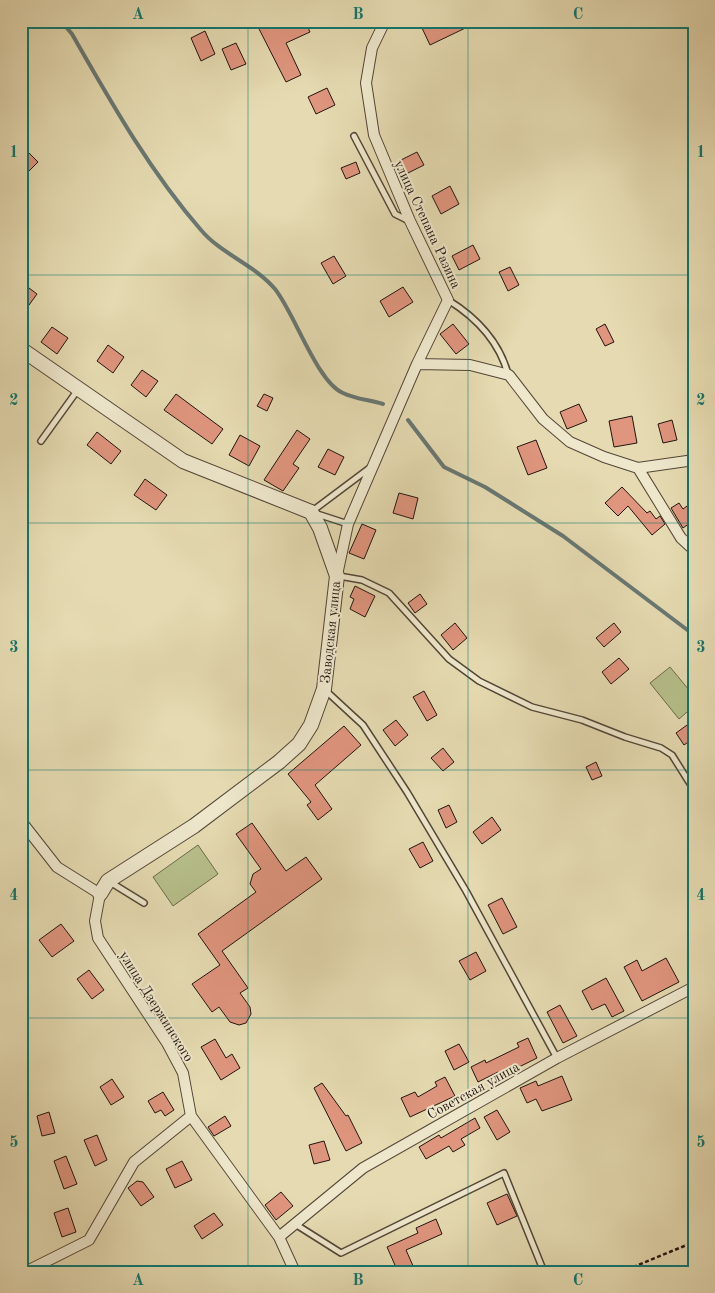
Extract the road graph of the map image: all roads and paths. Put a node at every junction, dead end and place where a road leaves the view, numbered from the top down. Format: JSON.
{"nodes":[{"id":1,"x":384,"y":21,"type":"edge"},
{"id":2,"x":354,"y":136,"type":"dead end"},
{"id":3,"x":410,"y":221,"type":"junction"},
{"id":4,"x":448,"y":300,"type":"junction"},
{"id":5,"x":21,"y":349,"type":"edge"},
{"id":6,"x":417,"y":364,"type":"junction"},
{"id":7,"x":508,"y":375,"type":"junction"},
{"id":8,"x":79,"y":389,"type":"junction"},
{"id":9,"x":41,"y":441,"type":"dead end"},
{"id":10,"x":694,"y":460,"type":"edge"},
{"id":11,"x":372,"y":465,"type":"junction"},
{"id":12,"x":638,"y":468,"type":"junction"},
{"id":13,"x":311,"y":512,"type":"junction"},
{"id":14,"x":348,"y":524,"type":"junction"},
{"id":15,"x":694,"y":550,"type":"edge"},
{"id":16,"x":337,"y":576,"type":"junction"},
{"id":17,"x":324,"y":689,"type":"junction"},
{"id":18,"x":694,"y":790,"type":"edge"},
{"id":19,"x":21,"y":821,"type":"edge"},
{"id":20,"x":108,"y":881,"type":"junction"},
{"id":21,"x":100,"y":894,"type":"junction"},
{"id":22,"x":144,"y":903,"type":"dead end"},
{"id":23,"x":694,"y":987,"type":"edge"},
{"id":24,"x":557,"y":1058,"type":"junction"},
{"id":25,"x":191,"y":1116,"type":"junction"},
{"id":26,"x":295,"y":1224,"type":"junction"},
{"id":27,"x":279,"y":1237,"type":"junction"},
{"id":28,"x":694,"y":1242,"type":"edge"},
{"id":29,"x":25,"y":1272,"type":"edge"},
{"id":30,"x":295,"y":1272,"type":"edge"},
{"id":31,"x":544,"y":1272,"type":"edge"},
{"id":32,"x":621,"y":1272,"type":"edge"}],
"edges":[{"from":1,"to":3,"type":"street","name":"улица Степана Разина"},
{"from":2,"to":3,"type":"lane"},
{"from":3,"to":4,"type":"street","name":"улица Степана Разина"},
{"from":4,"to":6,"type":"street"},
{"from":4,"to":7,"type":"lane","name":"улица Степана Разина"},
{"from":5,"to":8,"type":"street"},
{"from":6,"to":7,"type":"street"},
{"from":6,"to":11,"type":"street"},
{"from":7,"to":12,"type":"street","name":"улица Степана Разина"},
{"from":8,"to":9,"type":"lane"},
{"from":8,"to":13,"type":"street"},
{"from":10,"to":12,"type":"street"},
{"from":11,"to":13,"type":"lane"},
{"from":11,"to":14,"type":"street"},
{"from":12,"to":15,"type":"street"},
{"from":13,"to":14,"type":"lane"},
{"from":13,"to":16,"type":"street","name":"Заводская улица"},
{"from":14,"to":16,"type":"street"},
{"from":16,"to":17,"type":"street","name":"Заводская улица"},
{"from":16,"to":18,"type":"lane"},
{"from":17,"to":20,"type":"street","name":"Заводская улица"},
{"from":17,"to":24,"type":"lane"},
{"from":19,"to":21,"type":"street"},
{"from":20,"to":21,"type":"street","name":"Заводская улица"},
{"from":20,"to":22,"type":"lane"},
{"from":21,"to":25,"type":"street","name":"улица Дзержинского"},
{"from":23,"to":24,"type":"street","name":"Советская улица"},
{"from":24,"to":26,"type":"street","name":"Советская улица"},
{"from":25,"to":27,"type":"street","name":"улица Дзержинского"},
{"from":25,"to":29,"type":"street"},
{"from":26,"to":27,"type":"street","name":"Советская улица"},
{"from":26,"to":31,"type":"lane"},
{"from":27,"to":30,"type":"street","name":"улица Дзержинского"},
{"from":28,"to":32,"type":"path"}]}
